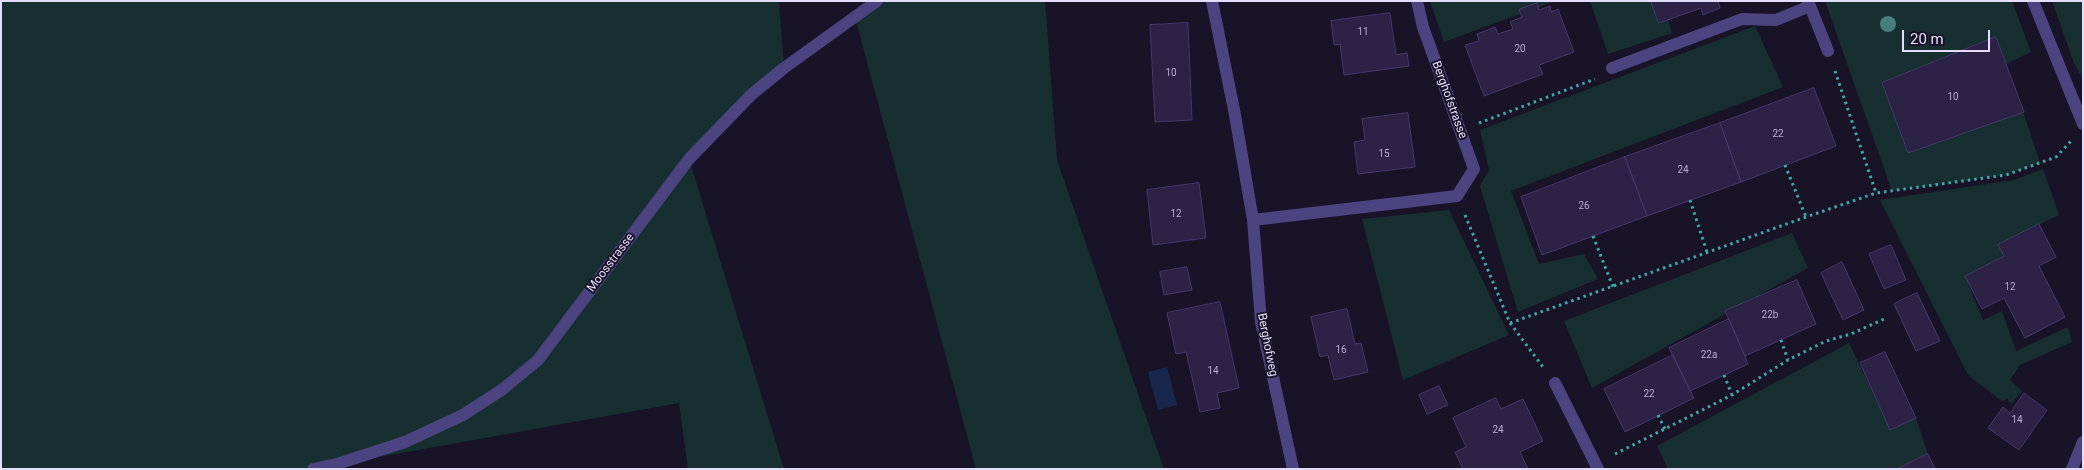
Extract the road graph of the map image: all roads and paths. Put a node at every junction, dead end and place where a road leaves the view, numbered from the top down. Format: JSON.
{"nodes":[{"id":1,"x":876,"y":1,"type":"edge"},
{"id":2,"x":1212,"y":1,"type":"edge"},
{"id":3,"x":1417,"y":1,"type":"edge"},
{"id":4,"x":2032,"y":1,"type":"edge"},
{"id":5,"x":1809,"y":4,"type":"edge"},
{"id":6,"x":1828,"y":51,"type":"joint"},
{"id":7,"x":1612,"y":68,"type":"joint"},
{"id":8,"x":2083,"y":124,"type":"edge"},
{"id":9,"x":1460,"y":130,"type":"junction"},
{"id":10,"x":2073,"y":140,"type":"dead end"},
{"id":11,"x":1785,"y":165,"type":"dead end"},
{"id":12,"x":1876,"y":193,"type":"junction"},
{"id":13,"x":1457,"y":196,"type":"junction"},
{"id":14,"x":1690,"y":200,"type":"dead end"},
{"id":15,"x":1806,"y":216,"type":"junction"},
{"id":16,"x":1253,"y":220,"type":"junction"},
{"id":17,"x":1593,"y":236,"type":"dead end"},
{"id":18,"x":1707,"y":252,"type":"junction"},
{"id":19,"x":1612,"y":286,"type":"junction"},
{"id":20,"x":1884,"y":319,"type":"dead end"},
{"id":21,"x":1510,"y":323,"type":"junction"},
{"id":22,"x":1780,"y":340,"type":"dead end"},
{"id":23,"x":1788,"y":360,"type":"junction"},
{"id":24,"x":1724,"y":375,"type":"dead end"},
{"id":25,"x":1555,"y":383,"type":"joint"},
{"id":26,"x":1732,"y":395,"type":"junction"},
{"id":27,"x":1658,"y":415,"type":"dead end"},
{"id":28,"x":1665,"y":429,"type":"junction"},
{"id":29,"x":2083,"y":442,"type":"edge"},
{"id":30,"x":1597,"y":466,"type":"edge"},
{"id":31,"x":313,"y":469,"type":"edge"},
{"id":32,"x":1293,"y":469,"type":"edge"},
{"id":33,"x":2072,"y":469,"type":"edge"}],
"edges":[{"from":1,"to":31,"type":"street","name":"Moosstrasse"},
{"from":2,"to":16,"type":"street","name":"Berghofweg"},
{"from":3,"to":9,"type":"street","name":"Berghofstrasse"},
{"from":4,"to":8,"type":"street"},
{"from":5,"to":6,"type":"street"},
{"from":5,"to":7,"type":"street"},
{"from":6,"to":12,"type":"path"},
{"from":7,"to":9,"type":"path"},
{"from":9,"to":13,"type":"street","name":"Berghofstrasse"},
{"from":10,"to":12,"type":"path"},
{"from":11,"to":15,"type":"path"},
{"from":12,"to":15,"type":"path"},
{"from":13,"to":16,"type":"street"},
{"from":13,"to":21,"type":"path"},
{"from":14,"to":18,"type":"path"},
{"from":15,"to":18,"type":"path"},
{"from":16,"to":32,"type":"street","name":"Berghofweg"},
{"from":17,"to":19,"type":"path"},
{"from":18,"to":19,"type":"path"},
{"from":19,"to":21,"type":"path"},
{"from":20,"to":23,"type":"path"},
{"from":21,"to":25,"type":"path"},
{"from":22,"to":23,"type":"path"},
{"from":23,"to":26,"type":"path"},
{"from":24,"to":26,"type":"path"},
{"from":25,"to":30,"type":"street"},
{"from":26,"to":28,"type":"path"},
{"from":27,"to":28,"type":"path"},
{"from":28,"to":30,"type":"path"},
{"from":29,"to":33,"type":"street"}]}
